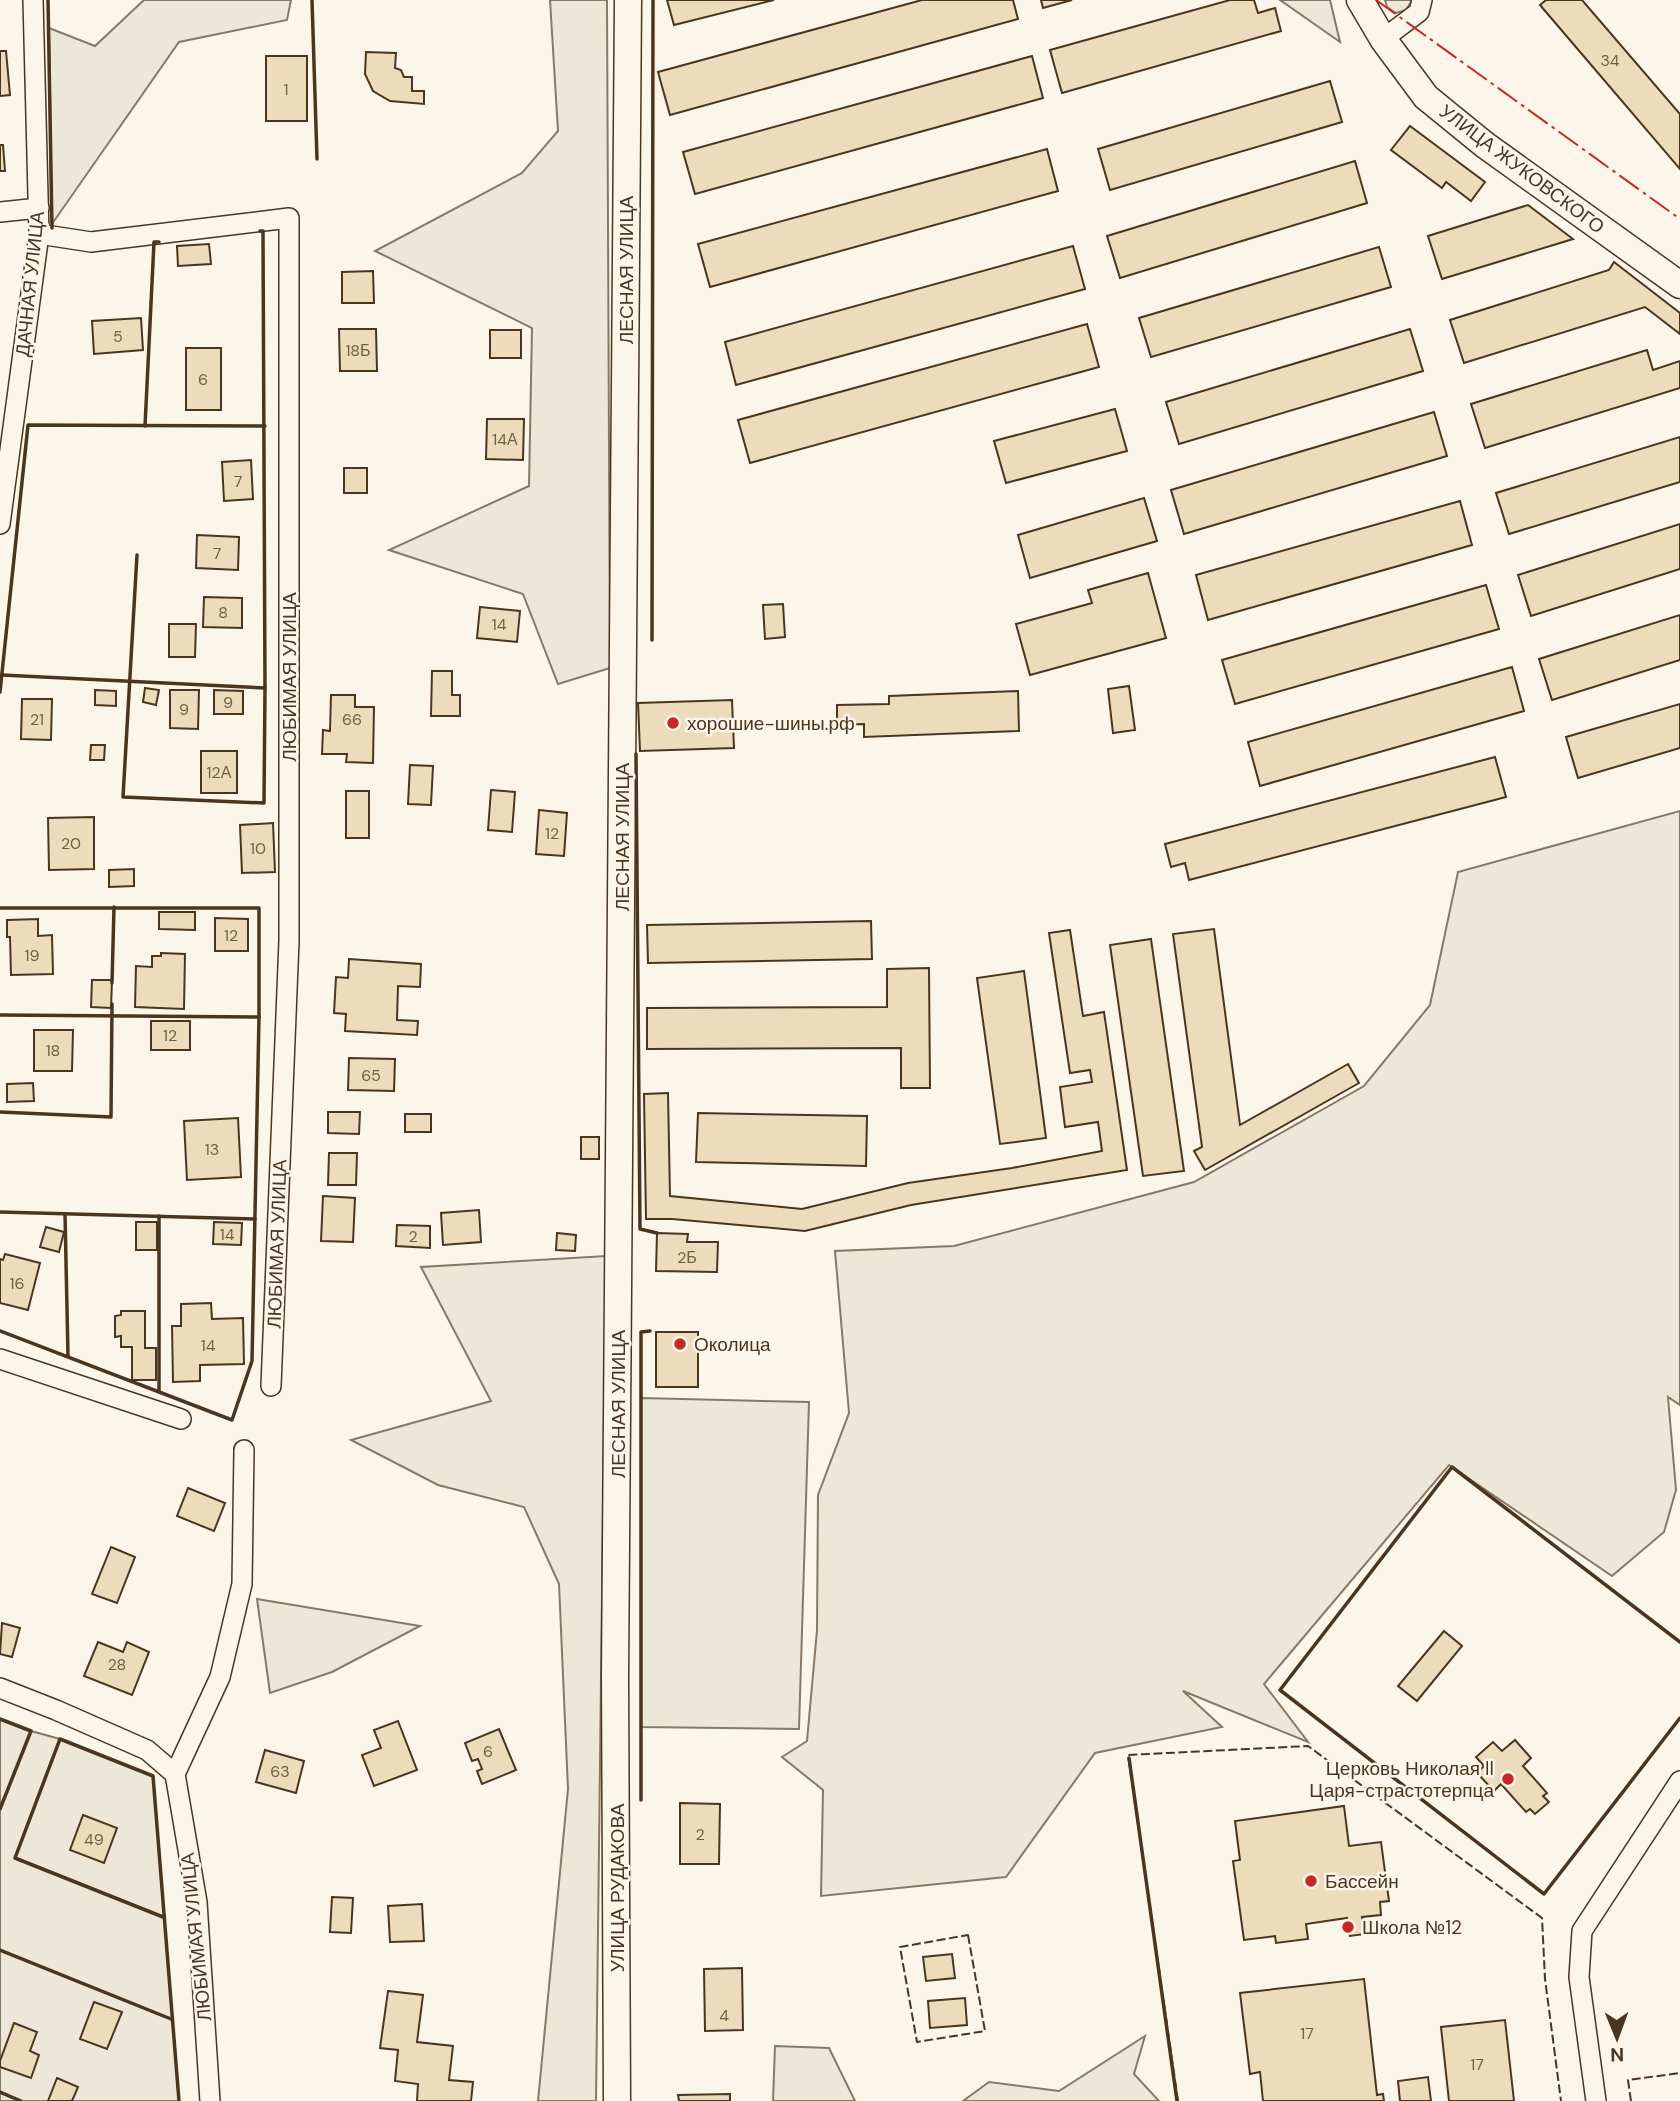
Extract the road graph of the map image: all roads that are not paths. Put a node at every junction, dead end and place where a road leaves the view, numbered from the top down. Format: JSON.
{"nodes":[{"id":1,"x":33,"y":0,"type":"edge"},
{"id":2,"x":628,"y":0,"type":"edge"},
{"id":3,"x":1360,"y":0,"type":"edge"},
{"id":4,"x":1422,"y":0,"type":"edge"},
{"id":5,"x":1383,"y":39,"type":"junction"},
{"id":6,"x":39,"y":208,"type":"junction"},
{"id":7,"x":0,"y":212,"type":"edge"},
{"id":8,"x":39,"y":234,"type":"junction"},
{"id":9,"x":1680,"y":285,"type":"edge"},
{"id":10,"x":7,"y":431,"type":"edge"},
{"id":11,"x":0,"y":524,"type":"edge"},
{"id":12,"x":0,"y":1359,"type":"edge"},
{"id":13,"x":271,"y":1386,"type":"dead end"},
{"id":14,"x":181,"y":1419,"type":"dead end"},
{"id":15,"x":244,"y":1450,"type":"dead end"},
{"id":16,"x":615,"y":1675,"type":"joint"},
{"id":17,"x":0,"y":1688,"type":"edge"},
{"id":18,"x":175,"y":1774,"type":"junction"},
{"id":19,"x":1680,"y":1781,"type":"edge"},
{"id":20,"x":210,"y":2101,"type":"edge"},
{"id":21,"x":617,"y":2101,"type":"edge"},
{"id":22,"x":1596,"y":2101,"type":"edge"}],
"edges":[{"from":1,"to":6,"type":"street","name":"ДАЧНАЯ УЛИЦА"},
{"from":2,"to":16,"type":"main road","name":"ЛЕСНАЯ УЛИЦА"},
{"from":3,"to":5,"type":"main road","name":"УЛИЦА ЖУКОВСКОГО"},
{"from":4,"to":5,"type":"street"},
{"from":5,"to":9,"type":"main road","name":"УЛИЦА ЖУКОВСКОГО"},
{"from":6,"to":7,"type":"street"},
{"from":6,"to":8,"type":"street","name":"ДАЧНАЯ УЛИЦА"},
{"from":8,"to":10,"type":"street","name":"ДАЧНАЯ УЛИЦА"},
{"from":8,"to":13,"type":"street","name":"ЛЮБИМАЯ УЛИЦА"},
{"from":10,"to":11,"type":"street","name":"ДАЧНАЯ УЛИЦА"},
{"from":12,"to":14,"type":"street"},
{"from":15,"to":18,"type":"street"},
{"from":16,"to":21,"type":"main road","name":"УЛИЦА РУДАКОВА"},
{"from":17,"to":18,"type":"street"},
{"from":18,"to":20,"type":"street","name":"ЛЮБИМАЯ УЛИЦА"},
{"from":19,"to":22,"type":"street"}]}
